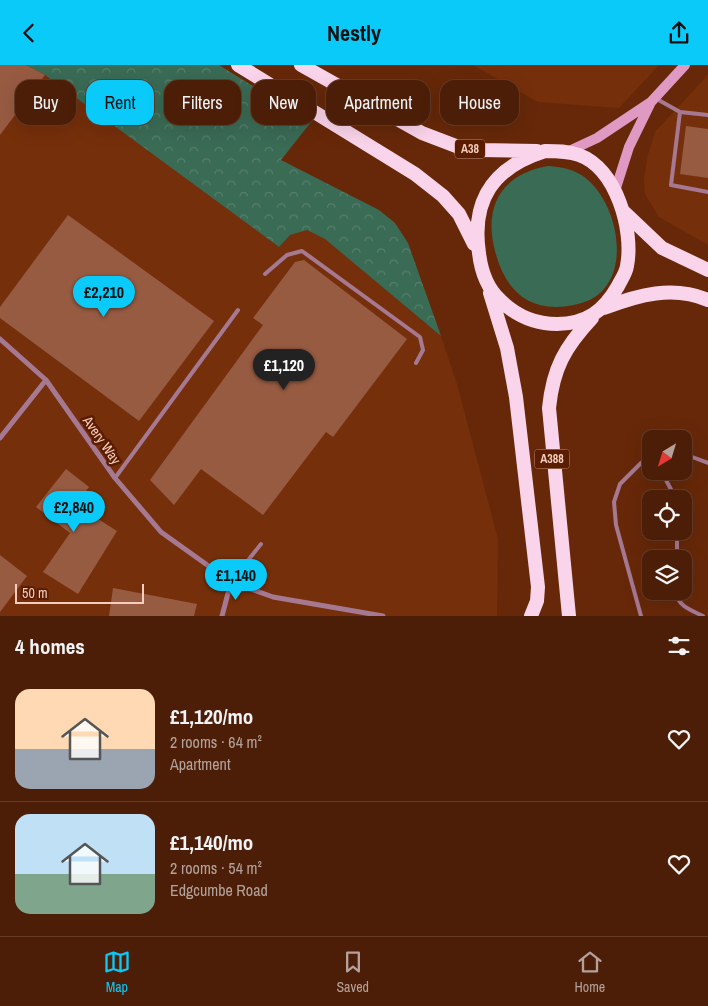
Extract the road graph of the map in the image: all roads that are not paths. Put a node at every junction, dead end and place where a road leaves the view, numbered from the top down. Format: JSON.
{"nodes":[{"id":1,"x":238,"y":65,"type":"edge"},
{"id":2,"x":301,"y":65,"type":"edge"},
{"id":3,"x":686,"y":65,"type":"edge"},
{"id":4,"x":653,"y":100,"type":"junction"},
{"id":5,"x":680,"y":112,"type":"junction"},
{"id":6,"x":708,"y":115,"type":"edge"},
{"id":7,"x":546,"y":151,"type":"junction"},
{"id":8,"x":567,"y":152,"type":"junction"},
{"id":9,"x":615,"y":191,"type":"junction"},
{"id":10,"x":708,"y":191,"type":"edge"},
{"id":11,"x":622,"y":211,"type":"junction"},
{"id":12,"x":480,"y":259,"type":"junction"},
{"id":13,"x":708,"y":270,"type":"edge"},
{"id":14,"x":264,"y":274,"type":"dead end"},
{"id":15,"x":486,"y":280,"type":"junction"},
{"id":16,"x":708,"y":300,"type":"edge"},
{"id":17,"x":238,"y":310,"type":"dead end"},
{"id":18,"x":599,"y":312,"type":"junction"},
{"id":19,"x":0,"y":339,"type":"edge"},
{"id":20,"x":416,"y":363,"type":"dead end"},
{"id":21,"x":46,"y":380,"type":"junction"},
{"id":22,"x":0,"y":438,"type":"edge"},
{"id":23,"x":692,"y":457,"type":"edge"},
{"id":24,"x":641,"y":463,"type":"edge"},
{"id":25,"x":708,"y":463,"type":"edge"},
{"id":26,"x":114,"y":478,"type":"junction"},
{"id":27,"x":261,"y":544,"type":"dead end"},
{"id":28,"x":231,"y":582,"type":"junction"},
{"id":29,"x":678,"y":600,"type":"edge"},
{"id":30,"x":222,"y":616,"type":"edge"},
{"id":31,"x":383,"y":616,"type":"edge"},
{"id":32,"x":531,"y":616,"type":"edge"},
{"id":33,"x":569,"y":616,"type":"edge"},
{"id":34,"x":641,"y":616,"type":"edge"},
{"id":35,"x":703,"y":616,"type":"edge"}],
"edges":[{"from":1,"to":12,"type":"highway"},
{"from":2,"to":7,"type":"highway","number":"A38"},
{"from":3,"to":4,"type":"main road"},
{"from":4,"to":5,"type":"lane"},
{"from":4,"to":8,"type":"main road"},
{"from":4,"to":9,"type":"main road"},
{"from":5,"to":6,"type":"lane"},
{"from":5,"to":10,"type":"lane"},
{"from":7,"to":8,"type":"highway"},
{"from":7,"to":12,"type":"highway"},
{"from":8,"to":9,"type":"highway"},
{"from":9,"to":11,"type":"highway"},
{"from":11,"to":13,"type":"highway"},
{"from":11,"to":18,"type":"highway"},
{"from":12,"to":15,"type":"highway"},
{"from":14,"to":20,"type":"lane"},
{"from":15,"to":18,"type":"highway"},
{"from":15,"to":32,"type":"highway","number":"A388"},
{"from":16,"to":18,"type":"highway"},
{"from":17,"to":26,"type":"lane"},
{"from":18,"to":33,"type":"highway","number":"A388"},
{"from":19,"to":21,"type":"street","name":"Avery Way"},
{"from":21,"to":22,"type":"street"},
{"from":21,"to":26,"type":"street","name":"Avery Way"},
{"from":23,"to":25,"type":"lane"},
{"from":24,"to":34,"type":"lane"},
{"from":26,"to":28,"type":"street","name":"Avery Way"},
{"from":27,"to":28,"type":"lane"},
{"from":28,"to":30,"type":"street"},
{"from":28,"to":31,"type":"street","name":"Avery Way"},
{"from":29,"to":35,"type":"lane"}]}
